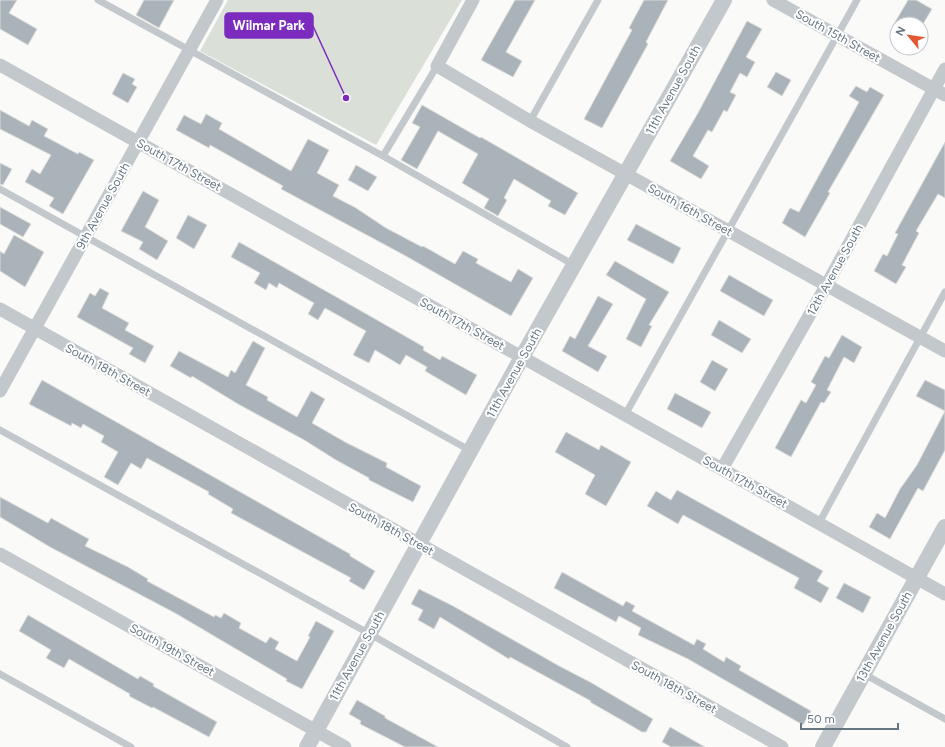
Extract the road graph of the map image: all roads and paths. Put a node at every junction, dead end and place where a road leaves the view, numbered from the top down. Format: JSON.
{"nodes":[{"id":1,"x":98,"y":0,"type":"edge"},
{"id":2,"x":217,"y":0,"type":"edge"},
{"id":3,"x":474,"y":0,"type":"edge"},
{"id":4,"x":598,"y":0,"type":"edge"},
{"id":5,"x":724,"y":0,"type":"edge"},
{"id":6,"x":773,"y":0,"type":"edge"},
{"id":7,"x":857,"y":0,"type":"edge"},
{"id":8,"x":837,"y":35,"type":"junction"},
{"id":9,"x":190,"y":50,"type":"junction"},
{"id":10,"x":0,"y":65,"type":"edge"},
{"id":11,"x":436,"y":66,"type":"junction"},
{"id":12,"x":945,"y":69,"type":"edge"},
{"id":13,"x":939,"y":92,"type":"edge"},
{"id":14,"x":530,"y":121,"type":"junction"},
{"id":15,"x":139,"y":143,"type":"junction"},
{"id":16,"x":383,"y":156,"type":"junction"},
{"id":17,"x":626,"y":174,"type":"junction"},
{"id":18,"x":0,"y":189,"type":"edge"},
{"id":19,"x":728,"y":231,"type":"junction"},
{"id":20,"x":86,"y":237,"type":"junction"},
{"id":21,"x":574,"y":265,"type":"junction"},
{"id":22,"x":826,"y":286,"type":"junction"},
{"id":23,"x":945,"y":292,"type":"edge"},
{"id":24,"x":0,"y":310,"type":"edge"},
{"id":25,"x":34,"y":329,"type":"junction"},
{"id":26,"x":920,"y":337,"type":"junction"},
{"id":27,"x":945,"y":351,"type":"edge"},
{"id":28,"x":522,"y":357,"type":"junction"},
{"id":29,"x":0,"y":391,"type":"edge"},
{"id":30,"x":625,"y":415,"type":"junction"},
{"id":31,"x":0,"y":430,"type":"edge"},
{"id":32,"x":471,"y":451,"type":"junction"},
{"id":33,"x":722,"y":469,"type":"junction"},
{"id":34,"x":818,"y":523,"type":"junction"},
{"id":35,"x":945,"y":527,"type":"edge"},
{"id":36,"x":419,"y":545,"type":"junction"},
{"id":37,"x":0,"y":554,"type":"edge"},
{"id":38,"x":917,"y":578,"type":"junction"},
{"id":39,"x":945,"y":594,"type":"edge"},
{"id":40,"x":370,"y":634,"type":"junction"},
{"id":41,"x":0,"y":674,"type":"edge"},
{"id":42,"x":864,"y":674,"type":"junction"},
{"id":43,"x":945,"y":719,"type":"edge"},
{"id":44,"x":316,"y":731,"type":"junction"},
{"id":45,"x":131,"y":747,"type":"edge"},
{"id":46,"x":307,"y":747,"type":"edge"},
{"id":47,"x":345,"y":747,"type":"edge"},
{"id":48,"x":567,"y":747,"type":"edge"},
{"id":49,"x":782,"y":747,"type":"edge"},
{"id":50,"x":822,"y":747,"type":"edge"}],
"edges":[{"from":1,"to":9,"type":"lane"},
{"from":2,"to":9,"type":"street","name":"9th Avenue South"},
{"from":3,"to":11,"type":"street"},
{"from":4,"to":14,"type":"lane"},
{"from":5,"to":17,"type":"street","name":"11th Avenue South"},
{"from":6,"to":8,"type":"street","name":"South 15th Street"},
{"from":7,"to":8,"type":"lane"},
{"from":8,"to":13,"type":"street","name":"South 15th Street"},
{"from":8,"to":19,"type":"lane"},
{"from":9,"to":15,"type":"street","name":"9th Avenue South"},
{"from":9,"to":16,"type":"lane"},
{"from":10,"to":15,"type":"street","name":"South 17th Street"},
{"from":11,"to":14,"type":"street","name":"South 16th Street"},
{"from":11,"to":16,"type":"lane"},
{"from":12,"to":13,"type":"street","name":"12th Avenue South"},
{"from":13,"to":22,"type":"street","name":"12th Avenue South"},
{"from":14,"to":17,"type":"street","name":"South 16th Street"},
{"from":15,"to":20,"type":"street","name":"9th Avenue South"},
{"from":15,"to":28,"type":"street","name":"South 17th Street"},
{"from":16,"to":21,"type":"lane"},
{"from":17,"to":19,"type":"street","name":"South 16th Street"},
{"from":17,"to":21,"type":"street","name":"11th Avenue South"},
{"from":18,"to":20,"type":"lane"},
{"from":19,"to":22,"type":"street","name":"South 16th Street"},
{"from":19,"to":30,"type":"lane"},
{"from":20,"to":25,"type":"street","name":"9th Avenue South"},
{"from":20,"to":32,"type":"lane"},
{"from":21,"to":28,"type":"street","name":"11th Avenue South"},
{"from":22,"to":26,"type":"street","name":"South 16th Street"},
{"from":22,"to":33,"type":"street","name":"12th Avenue South"},
{"from":23,"to":26,"type":"lane"},
{"from":24,"to":25,"type":"street","name":"South 18th Street"},
{"from":25,"to":29,"type":"street","name":"9th Avenue South"},
{"from":25,"to":36,"type":"street","name":"South 18th Street"},
{"from":26,"to":27,"type":"street","name":"South 16th Street"},
{"from":26,"to":34,"type":"lane"},
{"from":28,"to":30,"type":"street","name":"South 17th Street"},
{"from":28,"to":32,"type":"street","name":"11th Avenue South"},
{"from":30,"to":33,"type":"street","name":"South 17th Street"},
{"from":31,"to":40,"type":"lane"},
{"from":32,"to":36,"type":"street","name":"11th Avenue South"},
{"from":33,"to":34,"type":"street","name":"South 17th Street"},
{"from":34,"to":38,"type":"street","name":"South 17th Street"},
{"from":35,"to":38,"type":"street","name":"13th Avenue South"},
{"from":36,"to":40,"type":"street","name":"11th Avenue South"},
{"from":36,"to":49,"type":"street","name":"South 18th Street"},
{"from":37,"to":44,"type":"street","name":"South 19th Street"},
{"from":38,"to":39,"type":"street","name":"South 17th Street"},
{"from":38,"to":42,"type":"street","name":"13th Avenue South"},
{"from":40,"to":44,"type":"street","name":"11th Avenue South"},
{"from":40,"to":48,"type":"lane"},
{"from":41,"to":45,"type":"lane"},
{"from":42,"to":43,"type":"lane"},
{"from":42,"to":50,"type":"street","name":"13th Avenue South"},
{"from":44,"to":46,"type":"street","name":"11th Avenue South"},
{"from":44,"to":47,"type":"street","name":"South 19th Street"}]}
